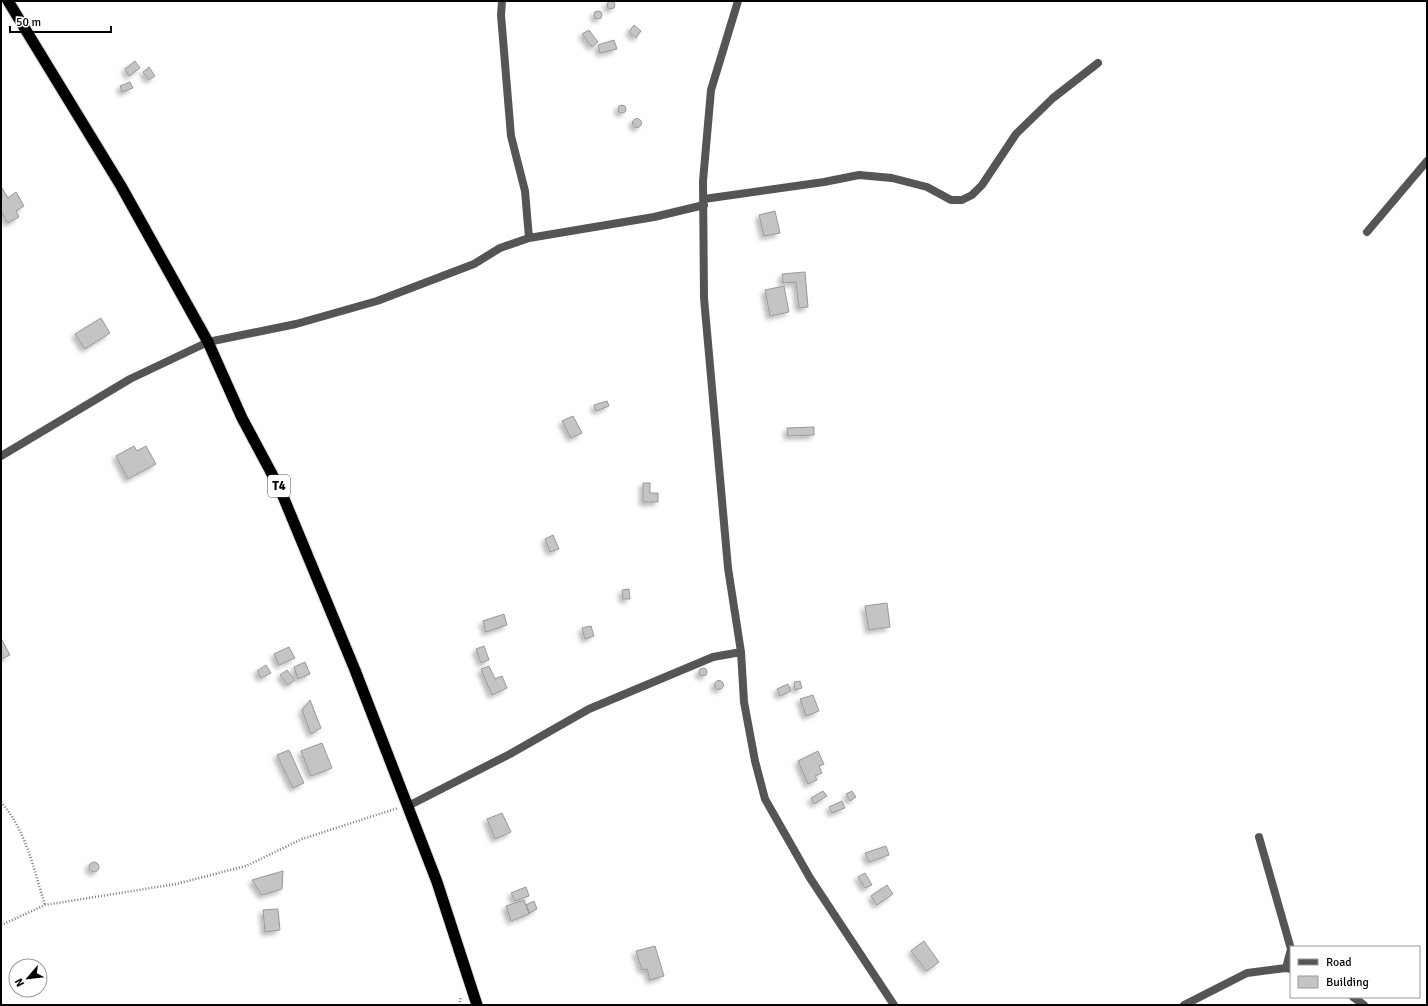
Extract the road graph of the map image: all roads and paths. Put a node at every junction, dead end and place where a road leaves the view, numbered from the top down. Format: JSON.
{"nodes":[{"id":1,"x":8,"y":1,"type":"edge"},
{"id":2,"x":502,"y":1,"type":"edge"},
{"id":3,"x":738,"y":1,"type":"edge"},
{"id":4,"x":1098,"y":63,"type":"dead end"},
{"id":5,"x":1427,"y":161,"type":"edge"},
{"id":6,"x":704,"y":202,"type":"junction"},
{"id":7,"x":1367,"y":232,"type":"dead end"},
{"id":8,"x":529,"y":238,"type":"junction"},
{"id":9,"x":208,"y":342,"type":"junction"},
{"id":10,"x":1,"y":456,"type":"edge"},
{"id":11,"x":741,"y":652,"type":"junction"},
{"id":12,"x":1,"y":802,"type":"edge"},
{"id":13,"x":408,"y":806,"type":"junction"},
{"id":14,"x":1259,"y":837,"type":"dead end"},
{"id":15,"x":46,"y":905,"type":"junction"},
{"id":16,"x":1,"y":925,"type":"edge"},
{"id":17,"x":1290,"y":946,"type":"edge"},
{"id":18,"x":1290,"y":956,"type":"edge"},
{"id":19,"x":1288,"y":969,"type":"edge"},
{"id":20,"x":1354,"y":998,"type":"edge"},
{"id":21,"x":477,"y":1005,"type":"edge"},
{"id":22,"x":894,"y":1005,"type":"edge"},
{"id":23,"x":1184,"y":1005,"type":"edge"},
{"id":24,"x":1364,"y":1005,"type":"edge"}],
"edges":[{"from":1,"to":9,"type":"highway","number":"T4"},
{"from":2,"to":8,"type":"street"},
{"from":3,"to":6,"type":"street"},
{"from":4,"to":6,"type":"street"},
{"from":5,"to":7,"type":"street"},
{"from":6,"to":8,"type":"street"},
{"from":6,"to":11,"type":"street"},
{"from":8,"to":9,"type":"street"},
{"from":9,"to":10,"type":"street"},
{"from":9,"to":13,"type":"highway","number":"T4"},
{"from":11,"to":13,"type":"street"},
{"from":11,"to":22,"type":"street"},
{"from":12,"to":15,"type":"path"},
{"from":13,"to":15,"type":"path"},
{"from":13,"to":21,"type":"highway","number":"T4"},
{"from":14,"to":17,"type":"street"},
{"from":15,"to":16,"type":"path"},
{"from":18,"to":19,"type":"street"},
{"from":19,"to":23,"type":"street"},
{"from":20,"to":24,"type":"street"}]}
